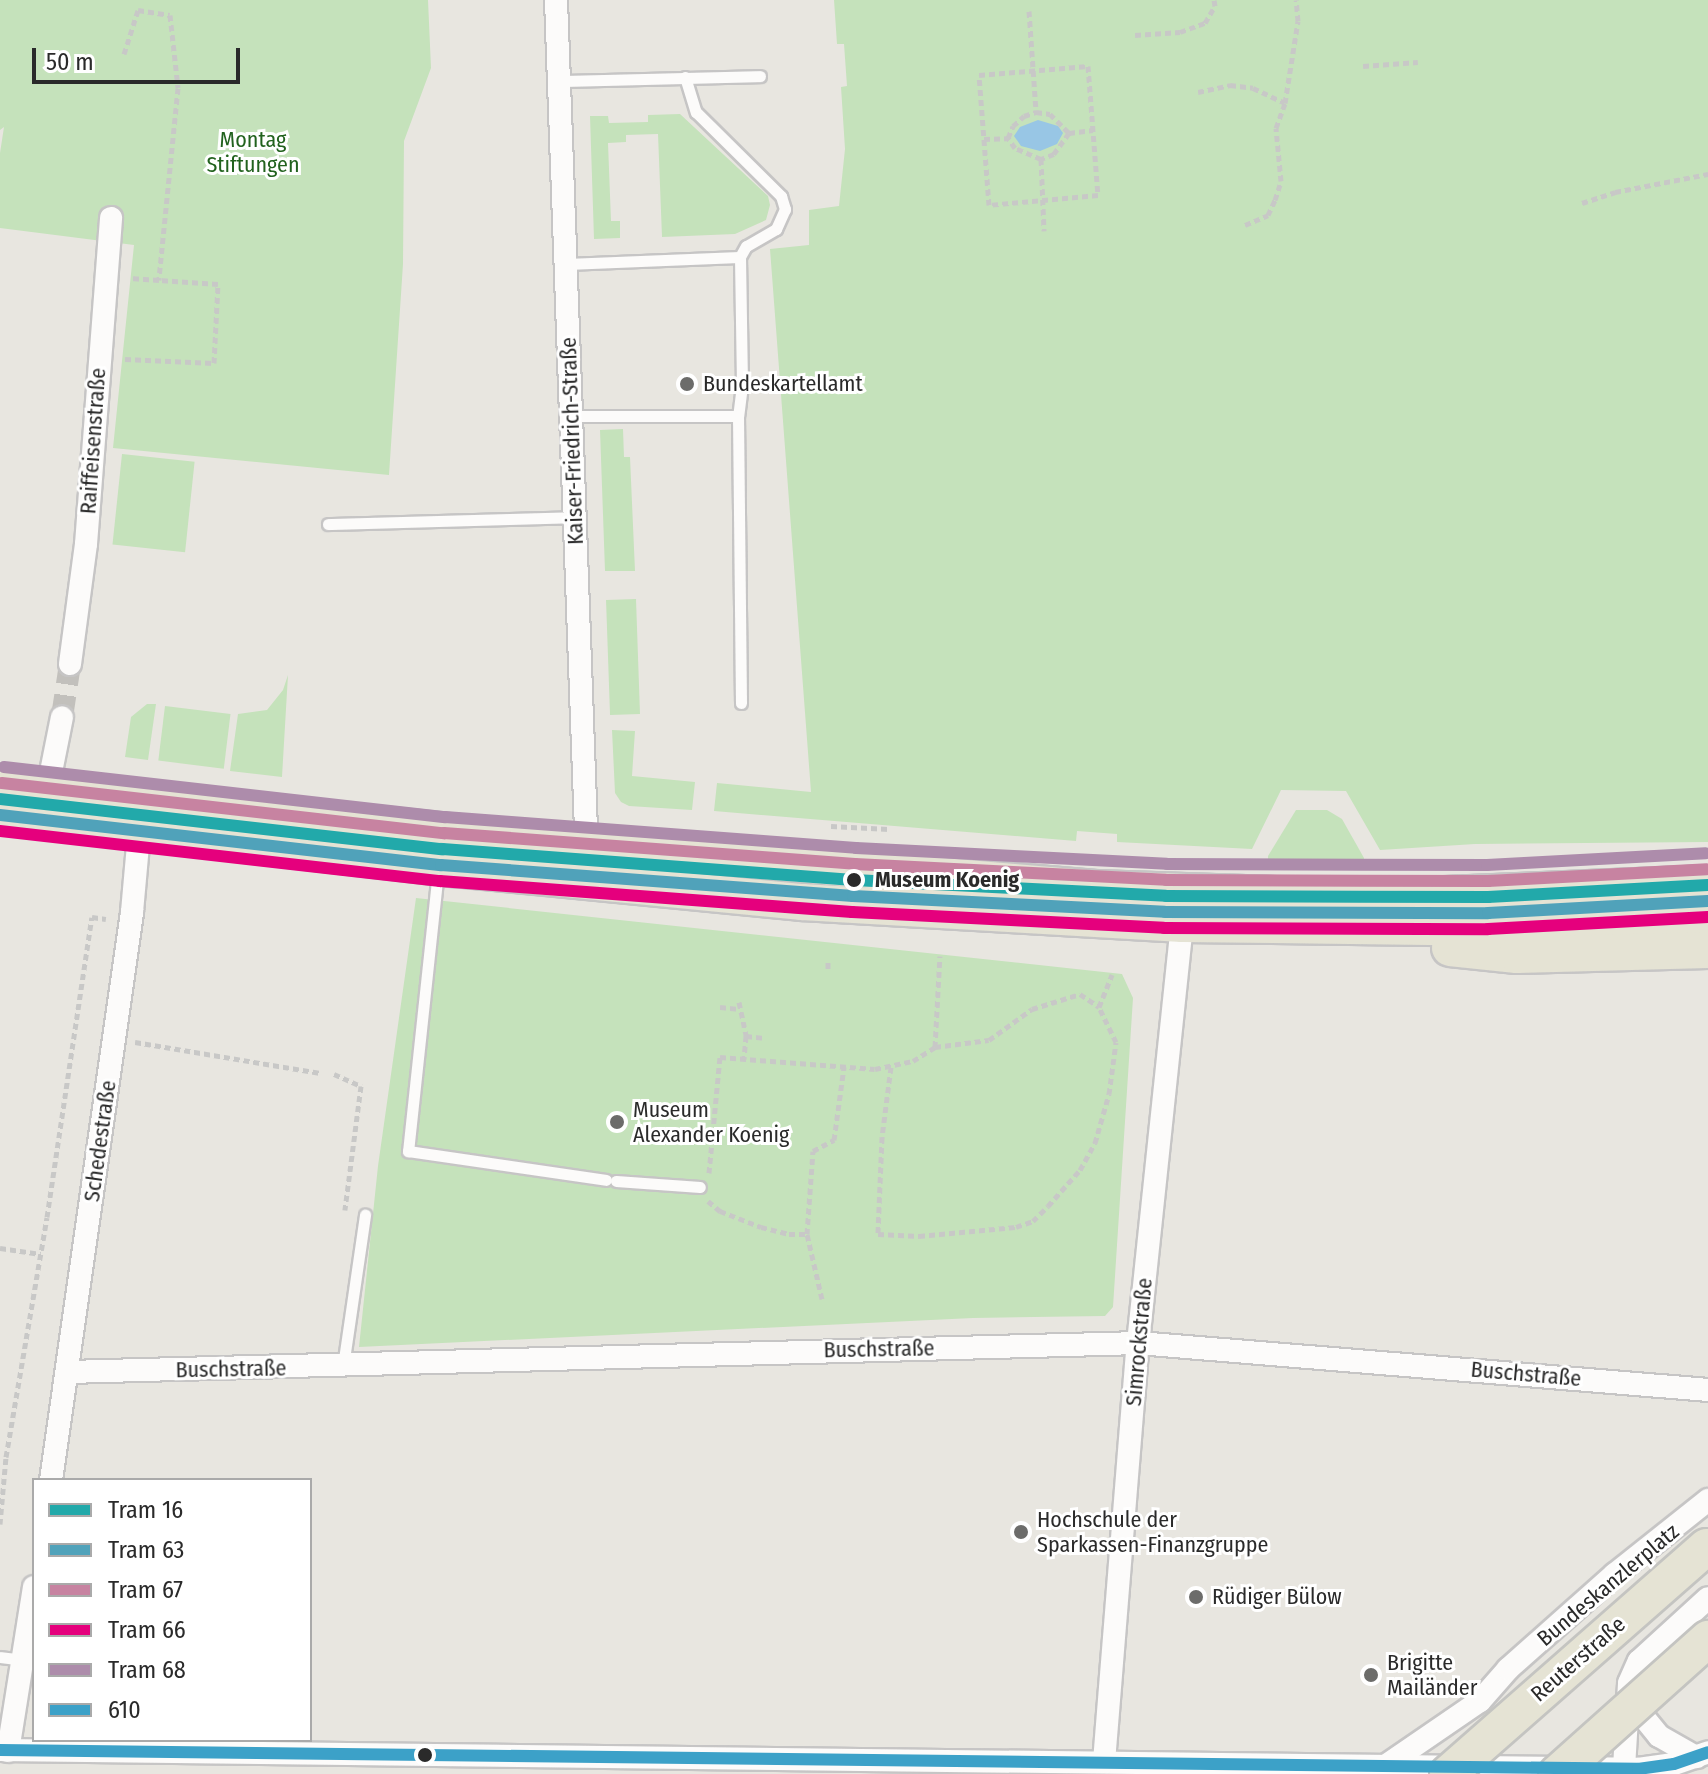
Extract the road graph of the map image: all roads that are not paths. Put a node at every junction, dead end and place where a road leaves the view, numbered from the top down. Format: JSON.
{"nodes":[{"id":1,"x":556,"y":0,"type":"edge"},
{"id":2,"x":760,"y":76,"type":"dead end"},
{"id":3,"x":685,"y":77,"type":"junction"},
{"id":4,"x":559,"y":81,"type":"junction"},
{"id":5,"x":111,"y":218,"type":"dead end"},
{"id":6,"x":740,"y":257,"type":"junction"},
{"id":7,"x":566,"y":264,"type":"junction"},
{"id":8,"x":571,"y":416,"type":"junction"},
{"id":9,"x":738,"y":416,"type":"junction"},
{"id":10,"x":575,"y":517,"type":"junction"},
{"id":11,"x":328,"y":524,"type":"dead end"},
{"id":12,"x":70,"y":664,"type":"tunnel mouth"},
{"id":13,"x":741,"y":703,"type":"dead end"},
{"id":14,"x":62,"y":717,"type":"tunnel mouth"},
{"id":15,"x":47,"y":792,"type":"junction"},
{"id":16,"x":1,"y":811,"type":"edge"},
{"id":17,"x":141,"y":816,"type":"junction"},
{"id":18,"x":314,"y":819,"type":"junction"},
{"id":19,"x":276,"y":827,"type":"dead end"},
{"id":20,"x":588,"y":846,"type":"junction"},
{"id":21,"x":439,"y":866,"type":"junction"},
{"id":22,"x":586,"y":882,"type":"junction"},
{"id":23,"x":1708,"y":884,"type":"edge"},
{"id":24,"x":1708,"y":920,"type":"edge"},
{"id":25,"x":1182,"y":924,"type":"junction"},
{"id":26,"x":1351,"y":927,"type":"junction"},
{"id":27,"x":1708,"y":950,"type":"edge"},
{"id":28,"x":700,"y":1187,"type":"road end"},
{"id":29,"x":365,"y":1215,"type":"dead end"},
{"id":30,"x":1138,"y":1343,"type":"junction"},
{"id":31,"x":343,"y":1366,"type":"junction"},
{"id":32,"x":68,"y":1372,"type":"junction"},
{"id":33,"x":1702,"y":1392,"type":"edge"},
{"id":34,"x":51,"y":1478,"type":"edge"},
{"id":35,"x":1708,"y":1500,"type":"edge"},
{"id":36,"x":1707,"y":1546,"type":"edge"},
{"id":37,"x":32,"y":1593,"type":"edge"},
{"id":38,"x":1708,"y":1598,"type":"edge"},
{"id":39,"x":1708,"y":1639,"type":"edge"},
{"id":40,"x":11,"y":1658,"type":"edge"},
{"id":41,"x":1628,"y":1698,"type":"junction"},
{"id":42,"x":1480,"y":1701,"type":"junction"},
{"id":43,"x":12,"y":1751,"type":"edge"},
{"id":44,"x":1702,"y":1754,"type":"edge"},
{"id":45,"x":1115,"y":1762,"type":"junction"},
{"id":46,"x":1385,"y":1766,"type":"junction"},
{"id":47,"x":1484,"y":1767,"type":"junction"},
{"id":48,"x":1624,"y":1768,"type":"junction"},
{"id":49,"x":1448,"y":1774,"type":"edge"},
{"id":50,"x":1557,"y":1774,"type":"edge"}],
"edges":[{"from":1,"to":4,"type":"street","name":"Kaiser-Friedrich-Straße"},
{"from":2,"to":3,"type":"lane"},
{"from":3,"to":4,"type":"lane"},
{"from":3,"to":6,"type":"lane"},
{"from":4,"to":7,"type":"street","name":"Kaiser-Friedrich-Straße"},
{"from":5,"to":12,"type":"street","name":"Raiffeisenstraße"},
{"from":6,"to":7,"type":"lane"},
{"from":6,"to":9,"type":"lane"},
{"from":7,"to":8,"type":"street","name":"Kaiser-Friedrich-Straße"},
{"from":8,"to":9,"type":"lane"},
{"from":8,"to":10,"type":"street","name":"Kaiser-Friedrich-Straße"},
{"from":9,"to":13,"type":"lane"},
{"from":10,"to":11,"type":"lane"},
{"from":10,"to":20,"type":"street","name":"Kaiser-Friedrich-Straße"},
{"from":14,"to":15,"type":"street"},
{"from":15,"to":16,"type":"main road"},
{"from":15,"to":17,"type":"main road"},
{"from":16,"to":17,"type":"main road"},
{"from":17,"to":18,"type":"main road"},
{"from":17,"to":21,"type":"main road"},
{"from":17,"to":32,"type":"street","name":"Schedestraße"},
{"from":18,"to":19,"type":"lane"},
{"from":18,"to":20,"type":"main road"},
{"from":20,"to":22,"type":"street","name":"Kaiser-Friedrich-Straße"},
{"from":20,"to":23,"type":"main road"},
{"from":21,"to":22,"type":"main road"},
{"from":21,"to":28,"type":"lane"},
{"from":22,"to":25,"type":"main road"},
{"from":24,"to":26,"type":"main road"},
{"from":25,"to":26,"type":"main road"},
{"from":25,"to":30,"type":"street","name":"Simrockstraße"},
{"from":26,"to":27,"type":"main road"},
{"from":29,"to":31,"type":"lane"},
{"from":30,"to":31,"type":"street","name":"Buschstraße"},
{"from":30,"to":33,"type":"street","name":"Buschstraße"},
{"from":30,"to":45,"type":"street","name":"Simrockstraße"},
{"from":31,"to":32,"type":"street","name":"Buschstraße"},
{"from":32,"to":34,"type":"street","name":"Schedestraße"},
{"from":35,"to":42,"type":"street","name":"Bundeskanzlerplatz"},
{"from":36,"to":49,"type":"main road","name":"Reuterstraße","bridge":true},
{"from":37,"to":40,"type":"street"},
{"from":38,"to":41,"type":"street"},
{"from":39,"to":50,"type":"main road","bridge":true},
{"from":40,"to":43,"type":"street"},
{"from":41,"to":44,"type":"street"},
{"from":41,"to":48,"type":"street"},
{"from":42,"to":46,"type":"street"},
{"from":42,"to":47,"type":"street"},
{"from":43,"to":45,"type":"street"},
{"from":44,"to":48,"type":"street"},
{"from":45,"to":46,"type":"street"},
{"from":46,"to":47,"type":"street"},
{"from":47,"to":48,"type":"street"}]}
